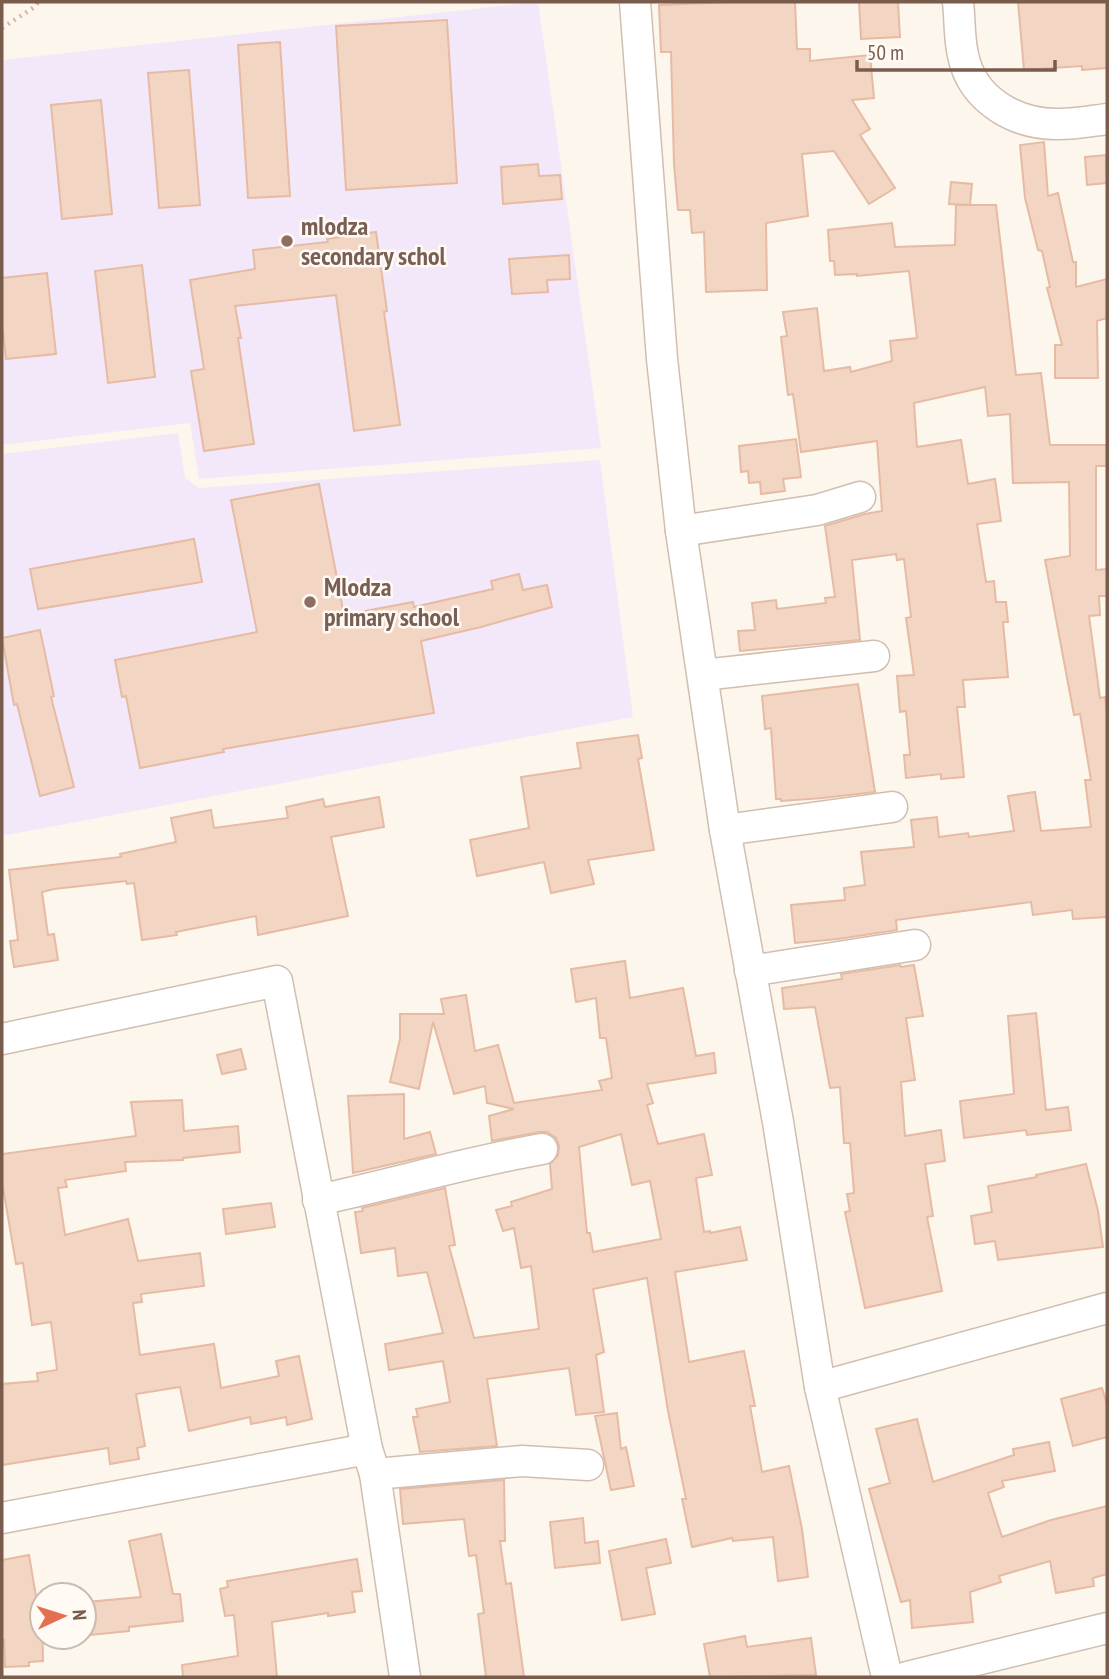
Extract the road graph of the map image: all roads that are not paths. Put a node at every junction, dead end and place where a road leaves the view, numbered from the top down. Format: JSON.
{"nodes":[{"id":1,"x":635,"y":2,"type":"edge"},
{"id":2,"x":958,"y":2,"type":"edge"},
{"id":3,"x":1107,"y":119,"type":"edge"},
{"id":4,"x":860,"y":497,"type":"dead end"},
{"id":5,"x":681,"y":531,"type":"junction"},
{"id":6,"x":874,"y":656,"type":"dead end"},
{"id":7,"x":703,"y":675,"type":"junction"},
{"id":8,"x":892,"y":807,"type":"dead end"},
{"id":9,"x":725,"y":830,"type":"junction"},
{"id":10,"x":915,"y":945,"type":"dead end"},
{"id":11,"x":750,"y":971,"type":"junction"},
{"id":12,"x":2,"y":1040,"type":"edge"},
{"id":13,"x":542,"y":1149,"type":"dead end"},
{"id":14,"x":318,"y":1200,"type":"junction"},
{"id":15,"x":1107,"y":1308,"type":"edge"},
{"id":16,"x":820,"y":1387,"type":"junction"},
{"id":17,"x":371,"y":1462,"type":"junction"},
{"id":18,"x":588,"y":1465,"type":"dead end"},
{"id":19,"x":2,"y":1518,"type":"edge"},
{"id":20,"x":1107,"y":1628,"type":"edge"},
{"id":21,"x":405,"y":1677,"type":"edge"},
{"id":22,"x":887,"y":1677,"type":"edge"},
{"id":23,"x":907,"y":1677,"type":"edge"}],
"edges":[{"from":1,"to":5,"type":"street"},
{"from":2,"to":3,"type":"street"},
{"from":4,"to":5,"type":"street"},
{"from":5,"to":7,"type":"street"},
{"from":6,"to":7,"type":"street"},
{"from":7,"to":9,"type":"street"},
{"from":8,"to":9,"type":"street"},
{"from":9,"to":11,"type":"street"},
{"from":10,"to":11,"type":"street"},
{"from":11,"to":16,"type":"street"},
{"from":12,"to":14,"type":"street"},
{"from":13,"to":14,"type":"street"},
{"from":14,"to":17,"type":"street"},
{"from":15,"to":16,"type":"street"},
{"from":16,"to":22,"type":"street"},
{"from":17,"to":18,"type":"street"},
{"from":17,"to":19,"type":"street"},
{"from":17,"to":21,"type":"street"},
{"from":20,"to":23,"type":"street"}]}
